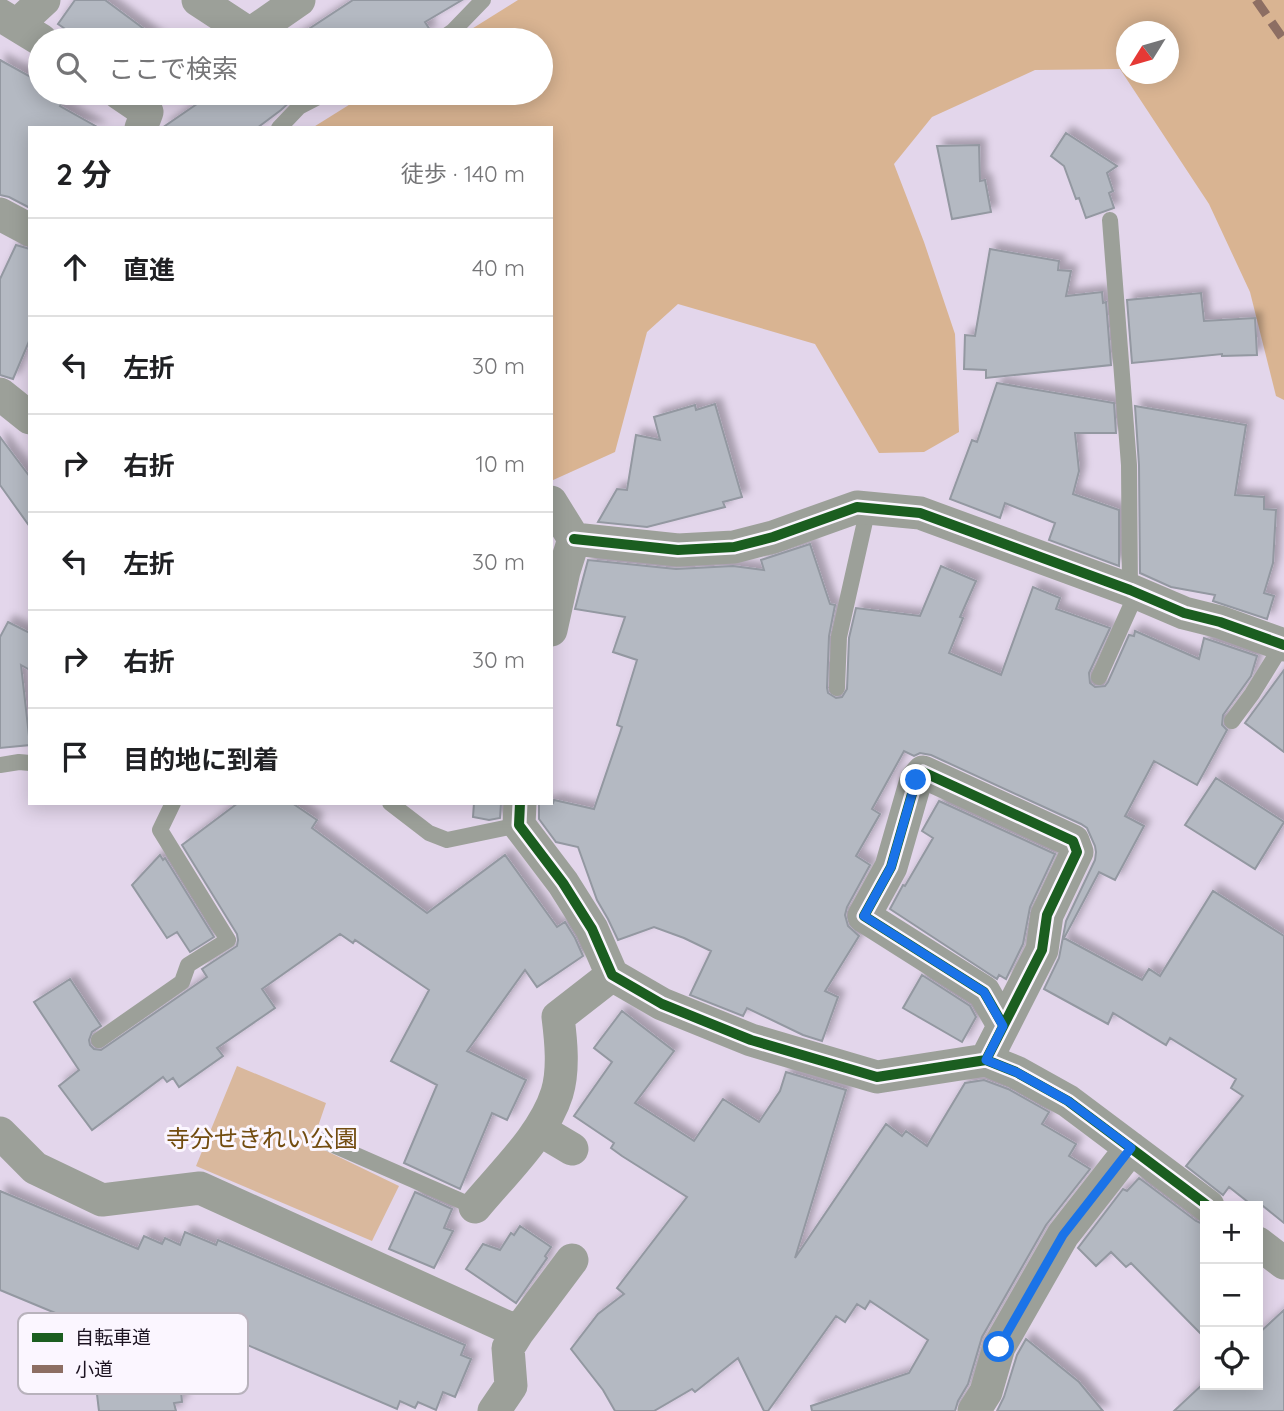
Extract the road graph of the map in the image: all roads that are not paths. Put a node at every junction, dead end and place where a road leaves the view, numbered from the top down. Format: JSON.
{"nodes":[{"id":1,"x":44,"y":0,"type":"edge"},
{"id":2,"x":198,"y":0,"type":"edge"},
{"id":3,"x":299,"y":0,"type":"edge"},
{"id":4,"x":483,"y":0,"type":"edge"},
{"id":5,"x":20,"y":26,"type":"edge"},
{"id":6,"x":241,"y":28,"type":"edge"},
{"id":7,"x":259,"y":28,"type":"edge"},
{"id":8,"x":456,"y":28,"type":"edge"},
{"id":9,"x":137,"y":105,"type":"edge"},
{"id":10,"x":303,"y":105,"type":"edge"},
{"id":11,"x":142,"y":126,"type":"edge"},
{"id":12,"x":281,"y":126,"type":"edge"},
{"id":13,"x":0,"y":214,"type":"edge"},
{"id":14,"x":1110,"y":220,"type":"dead end"},
{"id":15,"x":28,"y":229,"type":"edge"},
{"id":16,"x":0,"y":394,"type":"edge"},
{"id":17,"x":28,"y":416,"type":"edge"},
{"id":18,"x":553,"y":505,"type":"edge"},
{"id":19,"x":868,"y":508,"type":"junction"},
{"id":20,"x":574,"y":539,"type":"junction"},
{"id":21,"x":1133,"y":591,"type":"junction"},
{"id":22,"x":553,"y":620,"type":"edge"},
{"id":23,"x":1284,"y":645,"type":"edge"},
{"id":24,"x":1099,"y":677,"type":"dead end"},
{"id":25,"x":837,"y":688,"type":"dead end"},
{"id":26,"x":1232,"y":721,"type":"dead end"},
{"id":27,"x":28,"y":764,"type":"edge"},
{"id":28,"x":0,"y":765,"type":"edge"},
{"id":29,"x":172,"y":805,"type":"edge"},
{"id":30,"x":393,"y":805,"type":"edge"},
{"id":31,"x":519,"y":814,"type":"edge"},
{"id":32,"x":612,"y":975,"type":"junction"},
{"id":33,"x":1003,"y":1026,"type":"junction"},
{"id":34,"x":99,"y":1040,"type":"dead end"},
{"id":35,"x":986,"y":1060,"type":"junction"},
{"id":36,"x":540,"y":1130,"type":"junction"},
{"id":37,"x":0,"y":1133,"type":"edge"},
{"id":38,"x":324,"y":1141,"type":"dead end"},
{"id":39,"x":1131,"y":1148,"type":"junction"},
{"id":40,"x":572,"y":1149,"type":"dead end"},
{"id":41,"x":1201,"y":1201,"type":"edge"},
{"id":42,"x":475,"y":1207,"type":"joint"},
{"id":43,"x":1263,"y":1247,"type":"edge"},
{"id":44,"x":572,"y":1260,"type":"dead end"},
{"id":45,"x":1284,"y":1263,"type":"edge"},
{"id":46,"x":518,"y":1332,"type":"junction"},
{"id":47,"x":494,"y":1411,"type":"edge"},
{"id":48,"x":974,"y":1411,"type":"edge"}],
"edges":[{"from":1,"to":5,"type":"street"},
{"from":2,"to":6,"type":"street"},
{"from":3,"to":7,"type":"street"},
{"from":4,"to":8,"type":"lane"},
{"from":9,"to":11,"type":"street"},
{"from":10,"to":12,"type":"lane"},
{"from":13,"to":15,"type":"street"},
{"from":14,"to":21,"type":"lane"},
{"from":16,"to":17,"type":"street"},
{"from":18,"to":20,"type":"street"},
{"from":19,"to":20,"type":"street"},
{"from":19,"to":21,"type":"street"},
{"from":19,"to":25,"type":"lane"},
{"from":20,"to":22,"type":"street"},
{"from":21,"to":23,"type":"street"},
{"from":21,"to":24,"type":"lane"},
{"from":23,"to":26,"type":"lane"},
{"from":27,"to":28,"type":"lane"},
{"from":29,"to":34,"type":"lane"},
{"from":30,"to":31,"type":"lane"},
{"from":31,"to":32,"type":"street"},
{"from":32,"to":35,"type":"street"},
{"from":32,"to":36,"type":"street"},
{"from":33,"to":33,"type":"street"},
{"from":33,"to":35,"type":"street"},
{"from":35,"to":39,"type":"street"},
{"from":36,"to":40,"type":"street"},
{"from":36,"to":42,"type":"street"},
{"from":37,"to":46,"type":"street"},
{"from":38,"to":42,"type":"lane"},
{"from":39,"to":41,"type":"street"},
{"from":39,"to":48,"type":"street"},
{"from":43,"to":45,"type":"street"},
{"from":44,"to":46,"type":"street"},
{"from":46,"to":47,"type":"street"}]}
